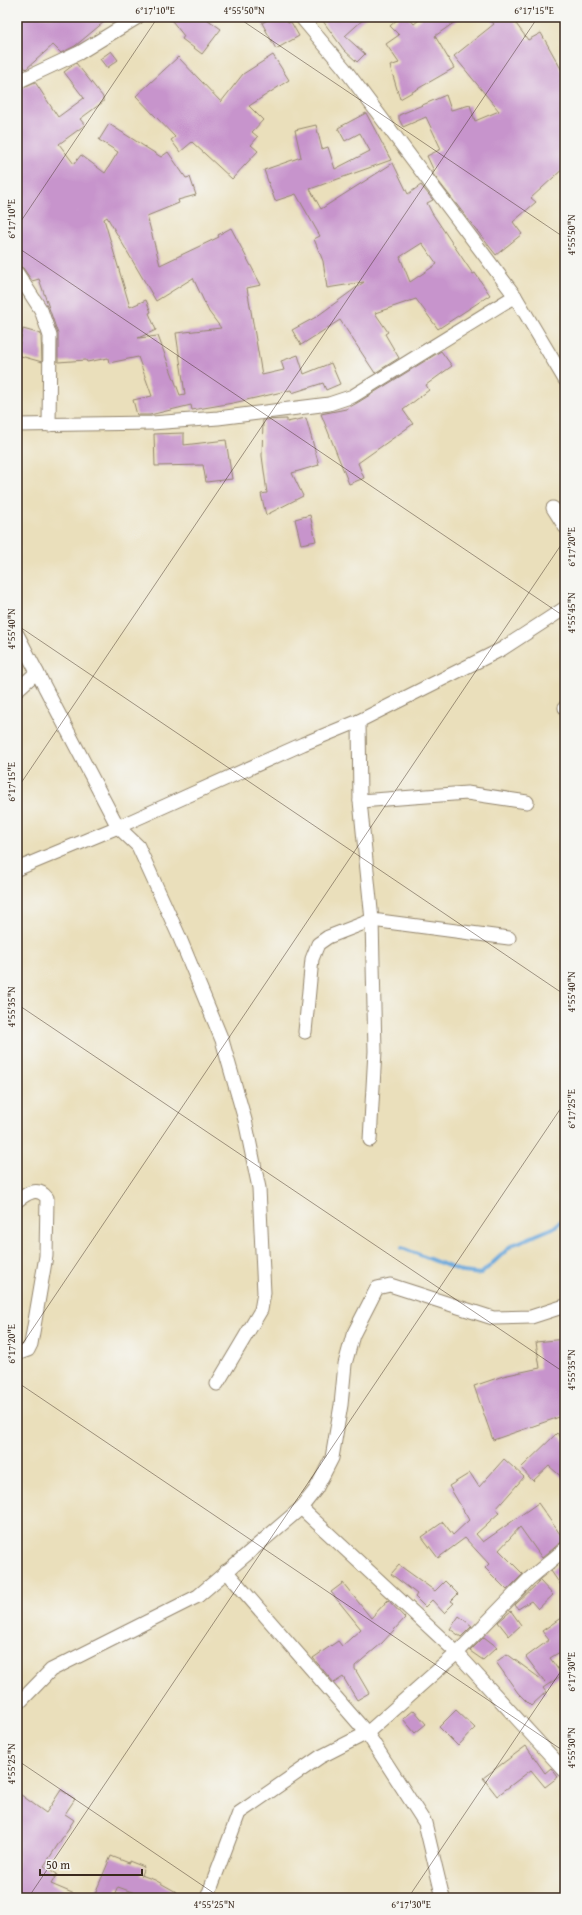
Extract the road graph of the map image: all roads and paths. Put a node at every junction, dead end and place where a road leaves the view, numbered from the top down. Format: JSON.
{"nodes":[{"id":1,"x":138,"y":17,"type":"edge"},
{"id":2,"x":302,"y":17,"type":"edge"},
{"id":3,"x":17,"y":82,"type":"edge"},
{"id":4,"x":17,"y":274,"type":"edge"},
{"id":5,"x":515,"y":296,"type":"junction"},
{"id":6,"x":565,"y":380,"type":"edge"},
{"id":7,"x":17,"y":425,"type":"edge"},
{"id":8,"x":49,"y":425,"type":"junction"},
{"id":9,"x":553,"y":508,"type":"dead end"},
{"id":10,"x":565,"y":527,"type":"edge"},
{"id":11,"x":565,"y":608,"type":"edge"},
{"id":12,"x":17,"y":634,"type":"edge"},
{"id":13,"x":37,"y":672,"type":"junction"},
{"id":14,"x":17,"y":690,"type":"edge"},
{"id":15,"x":358,"y":721,"type":"junction"},
{"id":16,"x":360,"y":801,"type":"junction"},
{"id":17,"x":527,"y":802,"type":"dead end"},
{"id":18,"x":118,"y":827,"type":"junction"},
{"id":19,"x":17,"y":869,"type":"edge"},
{"id":20,"x":372,"y":920,"type":"junction"},
{"id":21,"x":509,"y":938,"type":"dead end"},
{"id":22,"x":305,"y":1032,"type":"dead end"},
{"id":23,"x":370,"y":1140,"type":"dead end"},
{"id":24,"x":17,"y":1201,"type":"edge"},
{"id":25,"x":565,"y":1306,"type":"edge"},
{"id":26,"x":17,"y":1354,"type":"edge"},
{"id":27,"x":217,"y":1384,"type":"dead end"},
{"id":28,"x":301,"y":1508,"type":"junction"},
{"id":29,"x":565,"y":1549,"type":"edge"},
{"id":30,"x":226,"y":1571,"type":"junction"},
{"id":31,"x":457,"y":1652,"type":"junction"},
{"id":32,"x":17,"y":1705,"type":"edge"},
{"id":33,"x":367,"y":1733,"type":"junction"},
{"id":34,"x":565,"y":1771,"type":"edge"},
{"id":35,"x":207,"y":1898,"type":"edge"},
{"id":36,"x":443,"y":1898,"type":"edge"}],
"edges":[{"from":1,"to":3,"type":"street"},
{"from":2,"to":5,"type":"street"},
{"from":4,"to":8,"type":"street"},
{"from":5,"to":6,"type":"street"},
{"from":5,"to":8,"type":"street"},
{"from":7,"to":8,"type":"street"},
{"from":9,"to":10,"type":"street"},
{"from":11,"to":15,"type":"street"},
{"from":12,"to":13,"type":"street"},
{"from":13,"to":14,"type":"street"},
{"from":13,"to":18,"type":"street"},
{"from":15,"to":16,"type":"street"},
{"from":15,"to":18,"type":"street"},
{"from":16,"to":17,"type":"street"},
{"from":16,"to":20,"type":"street"},
{"from":18,"to":19,"type":"street"},
{"from":18,"to":27,"type":"street"},
{"from":20,"to":21,"type":"street"},
{"from":20,"to":22,"type":"street"},
{"from":20,"to":23,"type":"street"},
{"from":24,"to":26,"type":"street"},
{"from":25,"to":28,"type":"street"},
{"from":28,"to":30,"type":"street"},
{"from":28,"to":31,"type":"street"},
{"from":29,"to":31,"type":"street"},
{"from":30,"to":32,"type":"street"},
{"from":30,"to":33,"type":"street"},
{"from":31,"to":33,"type":"street"},
{"from":31,"to":34,"type":"street"},
{"from":33,"to":35,"type":"street"},
{"from":33,"to":36,"type":"street"}]}
